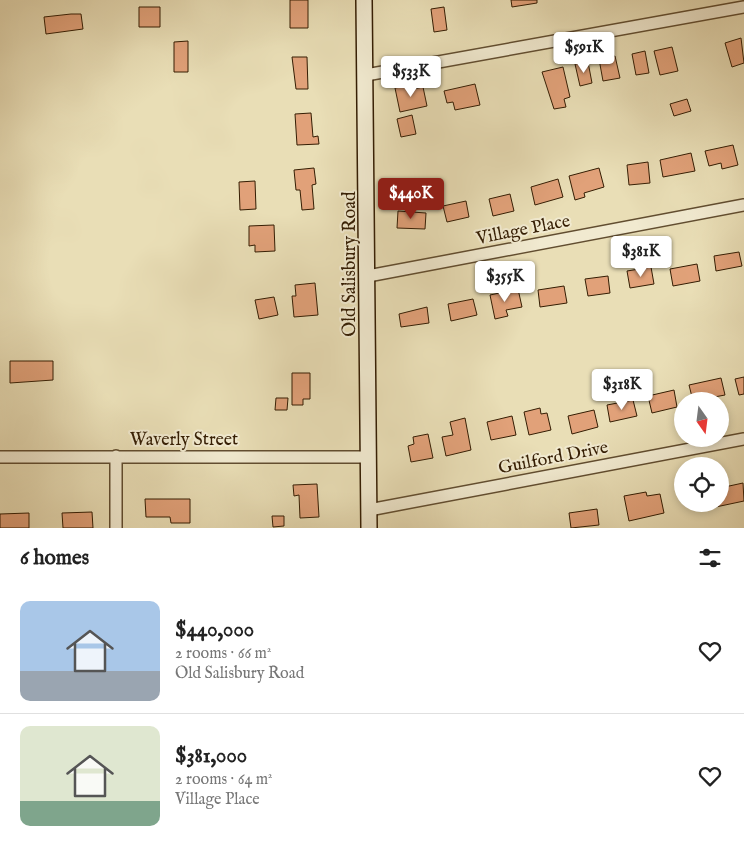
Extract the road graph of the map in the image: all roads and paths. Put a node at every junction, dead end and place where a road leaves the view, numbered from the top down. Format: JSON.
{"nodes":[{"id":1,"x":364,"y":0,"type":"edge"},
{"id":2,"x":744,"y":7,"type":"edge"},
{"id":3,"x":366,"y":75,"type":"junction"},
{"id":4,"x":744,"y":205,"type":"edge"},
{"id":5,"x":368,"y":276,"type":"junction"},
{"id":6,"x":744,"y":439,"type":"edge"},
{"id":7,"x":116,"y":456,"type":"junction"},
{"id":8,"x":0,"y":457,"type":"edge"},
{"id":9,"x":368,"y":457,"type":"junction"},
{"id":10,"x":369,"y":510,"type":"junction"},
{"id":11,"x":116,"y":528,"type":"edge"},
{"id":12,"x":369,"y":528,"type":"edge"}],
"edges":[{"from":1,"to":3,"type":"main road","name":"Old Salisbury Road"},
{"from":2,"to":3,"type":"street"},
{"from":3,"to":5,"type":"main road","name":"Old Salisbury Road"},
{"from":4,"to":5,"type":"street","name":"Village Place"},
{"from":5,"to":9,"type":"main road","name":"Old Salisbury Road"},
{"from":6,"to":10,"type":"street","name":"Guilford Drive"},
{"from":7,"to":8,"type":"street","name":"Waverly Street"},
{"from":7,"to":9,"type":"street","name":"Waverly Street"},
{"from":7,"to":11,"type":"street"},
{"from":9,"to":10,"type":"main road","name":"Old Salisbury Road"},
{"from":10,"to":12,"type":"main road","name":"Old Salisbury Road"}]}
